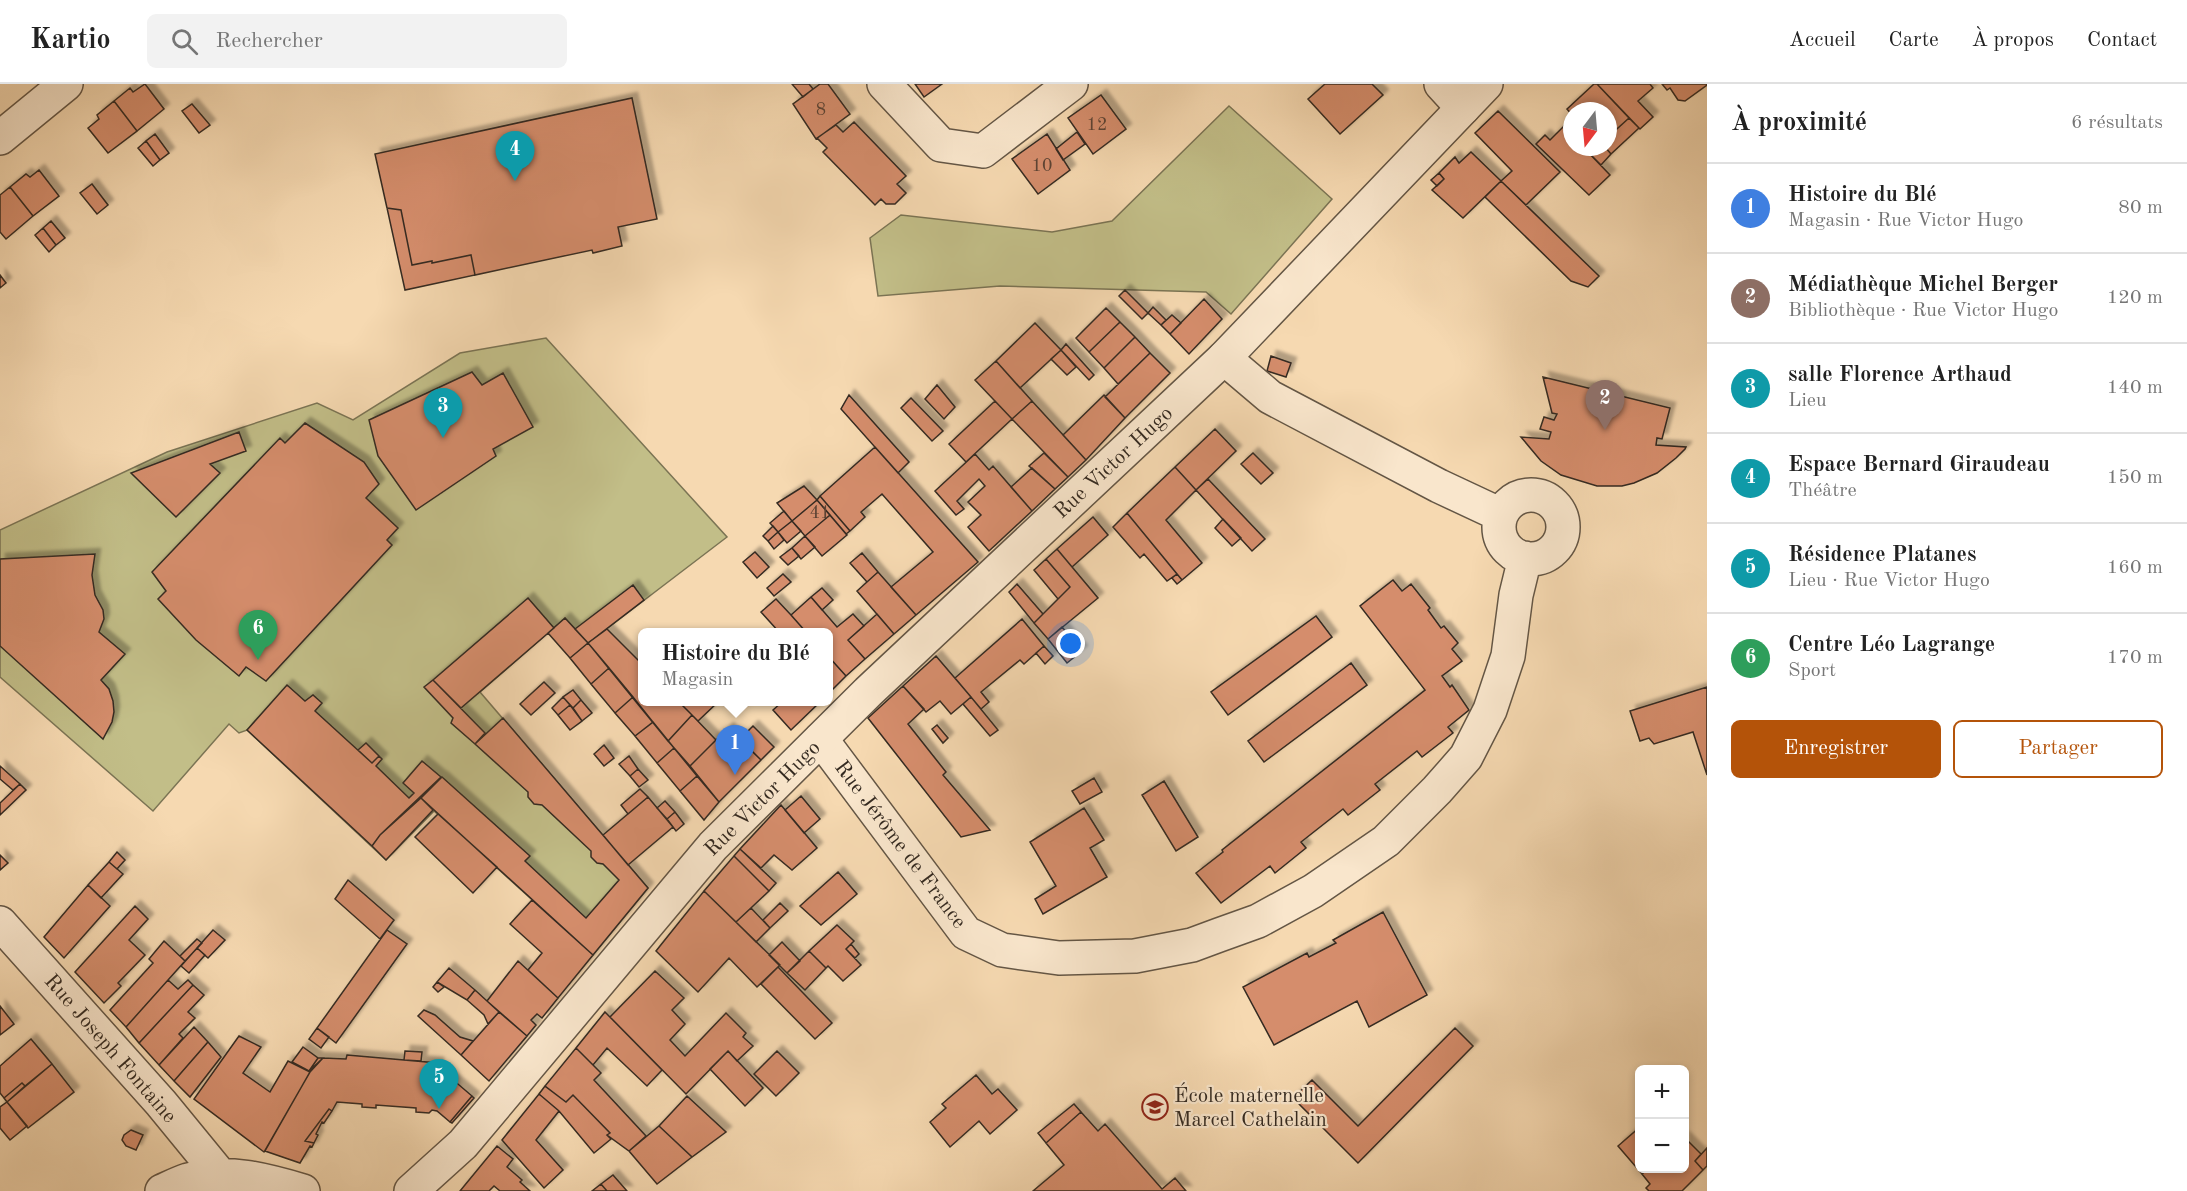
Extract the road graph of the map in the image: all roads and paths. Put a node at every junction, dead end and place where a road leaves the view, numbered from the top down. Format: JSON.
{"nodes":[{"id":1,"x":66,"y":84,"type":"edge"},
{"id":2,"x":884,"y":84,"type":"edge"},
{"id":3,"x":1071,"y":84,"type":"edge"},
{"id":4,"x":1441,"y":84,"type":"edge"},
{"id":5,"x":1486,"y":84,"type":"edge"},
{"id":6,"x":1463,"y":108,"type":"junction"},
{"id":7,"x":0,"y":138,"type":"edge"},
{"id":8,"x":1224,"y":358,"type":"junction"},
{"id":9,"x":1501,"y":515,"type":"junction"},
{"id":10,"x":1525,"y":558,"type":"junction"},
{"id":11,"x":821,"y":739,"type":"junction"},
{"id":12,"x":0,"y":923,"type":"edge"},
{"id":13,"x":463,"y":1144,"type":"junction"},
{"id":14,"x":220,"y":1175,"type":"junction"},
{"id":15,"x":162,"y":1191,"type":"edge"},
{"id":16,"x":303,"y":1191,"type":"edge"},
{"id":17,"x":411,"y":1191,"type":"edge"},
{"id":18,"x":434,"y":1191,"type":"edge"}],
"edges":[{"from":1,"to":7,"type":"street"},
{"from":2,"to":3,"type":"street"},
{"from":4,"to":6,"type":"street"},
{"from":5,"to":6,"type":"street","name":"Rue Victor Hugo"},
{"from":6,"to":8,"type":"street","name":"Rue Victor Hugo"},
{"from":8,"to":9,"type":"street"},
{"from":8,"to":11,"type":"street","name":"Rue Victor Hugo"},
{"from":9,"to":10,"type":"street"},
{"from":9,"to":10,"type":"street"},
{"from":10,"to":11,"type":"street","name":"Rue Jérôme de France"},
{"from":11,"to":13,"type":"street","name":"Rue Victor Hugo"},
{"from":12,"to":14,"type":"street","name":"Rue Joseph Fontaine"},
{"from":13,"to":17,"type":"street","name":"Rue Victor Hugo"},
{"from":13,"to":18,"type":"street","name":"Rue Victor Hugo"},
{"from":14,"to":15,"type":"street"},
{"from":14,"to":16,"type":"street"}]}
